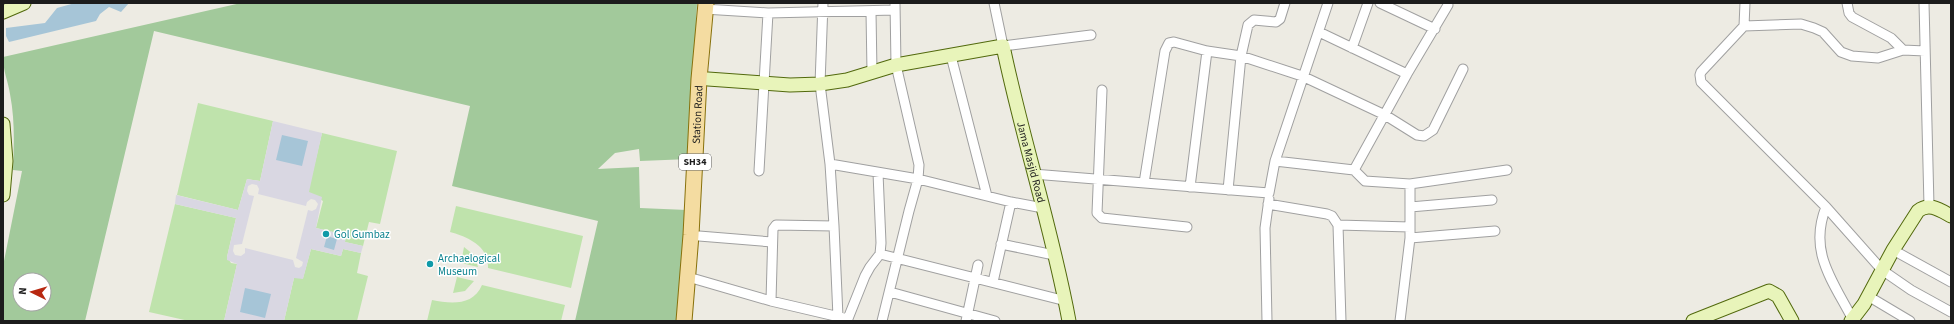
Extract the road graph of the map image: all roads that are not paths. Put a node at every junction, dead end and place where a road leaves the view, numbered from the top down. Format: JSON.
{"nodes":[{"id":1,"x":24,"y":3,"type":"edge"},
{"id":2,"x":823,"y":3,"type":"edge"},
{"id":3,"x":994,"y":3,"type":"edge"},
{"id":4,"x":1285,"y":3,"type":"edge"},
{"id":5,"x":1328,"y":3,"type":"edge"},
{"id":6,"x":1368,"y":3,"type":"edge"},
{"id":7,"x":1380,"y":3,"type":"edge"},
{"id":8,"x":1745,"y":3,"type":"edge"},
{"id":9,"x":1847,"y":3,"type":"edge"},
{"id":10,"x":1924,"y":3,"type":"edge"},
{"id":11,"x":1448,"y":5,"type":"dead end"},
{"id":12,"x":709,"y":6,"type":"edge"},
{"id":13,"x":740,"y":7,"type":"edge"},
{"id":14,"x":895,"y":7,"type":"edge"},
{"id":15,"x":3,"y":12,"type":"edge"},
{"id":16,"x":871,"y":12,"type":"junction"},
{"id":17,"x":768,"y":13,"type":"junction"},
{"id":18,"x":822,"y":13,"type":"junction"},
{"id":19,"x":1744,"y":26,"type":"junction"},
{"id":20,"x":1435,"y":29,"type":"junction"},
{"id":21,"x":1319,"y":32,"type":"junction"},
{"id":22,"x":1091,"y":36,"type":"dead end"},
{"id":23,"x":1003,"y":46,"type":"junction"},
{"id":24,"x":1352,"y":48,"type":"junction"},
{"id":25,"x":1903,"y":50,"type":"junction"},
{"id":26,"x":1207,"y":51,"type":"junction"},
{"id":27,"x":1925,"y":51,"type":"junction"},
{"id":28,"x":950,"y":56,"type":"junction"},
{"id":29,"x":1241,"y":56,"type":"junction"},
{"id":30,"x":896,"y":65,"type":"junction"},
{"id":31,"x":1463,"y":69,"type":"dead end"},
{"id":32,"x":872,"y":72,"type":"junction"},
{"id":33,"x":1407,"y":74,"type":"junction"},
{"id":34,"x":1302,"y":76,"type":"junction"},
{"id":35,"x":708,"y":80,"type":"junction"},
{"id":36,"x":764,"y":84,"type":"junction"},
{"id":37,"x":820,"y":84,"type":"junction"},
{"id":38,"x":1102,"y":90,"type":"dead end"},
{"id":39,"x":1385,"y":114,"type":"junction"},
{"id":40,"x":3,"y":124,"type":"edge"},
{"id":41,"x":1275,"y":161,"type":"junction"},
{"id":42,"x":830,"y":164,"type":"junction"},
{"id":43,"x":1354,"y":170,"type":"junction"},
{"id":44,"x":1507,"y":170,"type":"dead end"},
{"id":45,"x":759,"y":171,"type":"dead end"},
{"id":46,"x":882,"y":173,"type":"junction"},
{"id":47,"x":1033,"y":174,"type":"junction"},
{"id":48,"x":918,"y":179,"type":"junction"},
{"id":49,"x":1098,"y":180,"type":"junction"},
{"id":50,"x":1144,"y":183,"type":"junction"},
{"id":51,"x":1410,"y":184,"type":"junction"},
{"id":52,"x":1190,"y":187,"type":"junction"},
{"id":53,"x":1228,"y":190,"type":"junction"},
{"id":54,"x":1269,"y":193,"type":"junction"},
{"id":55,"x":3,"y":195,"type":"edge"},
{"id":56,"x":987,"y":196,"type":"junction"},
{"id":57,"x":1492,"y":200,"type":"dead end"},
{"id":58,"x":1010,"y":202,"type":"junction"},
{"id":59,"x":1268,"y":204,"type":"junction"},
{"id":60,"x":1929,"y":206,"type":"junction"},
{"id":61,"x":1410,"y":207,"type":"junction"},
{"id":62,"x":1826,"y":207,"type":"junction"},
{"id":63,"x":1043,"y":208,"type":"junction"},
{"id":64,"x":1951,"y":216,"type":"edge"},
{"id":65,"x":1338,"y":225,"type":"junction"},
{"id":66,"x":834,"y":226,"type":"junction"},
{"id":67,"x":1186,"y":227,"type":"dead end"},
{"id":68,"x":1410,"y":227,"type":"junction"},
{"id":69,"x":1495,"y":231,"type":"dead end"},
{"id":70,"x":700,"y":236,"type":"junction"},
{"id":71,"x":1410,"y":238,"type":"junction"},
{"id":72,"x":772,"y":242,"type":"junction"},
{"id":73,"x":1001,"y":244,"type":"junction"},
{"id":74,"x":1893,"y":250,"type":"junction"},
{"id":75,"x":880,"y":254,"type":"junction"},
{"id":76,"x":1054,"y":255,"type":"junction"},
{"id":77,"x":898,"y":259,"type":"junction"},
{"id":78,"x":978,"y":265,"type":"dead end"},
{"id":79,"x":1882,"y":270,"type":"junction"},
{"id":80,"x":976,"y":278,"type":"junction"},
{"id":81,"x":695,"y":279,"type":"junction"},
{"id":82,"x":992,"y":282,"type":"junction"},
{"id":83,"x":1951,"y":282,"type":"edge"},
{"id":84,"x":890,"y":292,"type":"junction"},
{"id":85,"x":1868,"y":296,"type":"junction"},
{"id":86,"x":771,"y":301,"type":"junction"},
{"id":87,"x":1066,"y":301,"type":"junction"},
{"id":88,"x":1951,"y":312,"type":"edge"},
{"id":89,"x":838,"y":317,"type":"junction"},
{"id":90,"x":967,"y":318,"type":"edge"},
{"id":91,"x":848,"y":320,"type":"edge"},
{"id":92,"x":1852,"y":320,"type":"edge"},
{"id":93,"x":684,"y":321,"type":"edge"},
{"id":94,"x":692,"y":321,"type":"edge"},
{"id":95,"x":882,"y":321,"type":"edge"},
{"id":96,"x":995,"y":321,"type":"edge"},
{"id":97,"x":1069,"y":321,"type":"edge"},
{"id":98,"x":1267,"y":321,"type":"edge"},
{"id":99,"x":1341,"y":321,"type":"edge"},
{"id":100,"x":1400,"y":321,"type":"edge"},
{"id":101,"x":1693,"y":321,"type":"edge"},
{"id":102,"x":1792,"y":321,"type":"edge"},
{"id":103,"x":1910,"y":321,"type":"edge"}],
"edges":[{"from":1,"to":15,"type":"street"},
{"from":2,"to":18,"type":"street"},
{"from":3,"to":23,"type":"street","name":"Jama Masjid Road"},
{"from":4,"to":29,"type":"street"},
{"from":5,"to":21,"type":"street"},
{"from":6,"to":24,"type":"street"},
{"from":7,"to":20,"type":"street"},
{"from":8,"to":19,"type":"street"},
{"from":9,"to":25,"type":"street"},
{"from":10,"to":27,"type":"street"},
{"from":11,"to":20,"type":"street"},
{"from":12,"to":13,"type":"street"},
{"from":12,"to":35,"type":"main road","name":"Station Road","number":"SH34"},
{"from":12,"to":93,"type":"main road","name":"Station Road","number":"SH34"},
{"from":13,"to":17,"type":"street"},
{"from":14,"to":16,"type":"street"},
{"from":14,"to":30,"type":"street"},
{"from":16,"to":18,"type":"street"},
{"from":16,"to":32,"type":"street"},
{"from":17,"to":18,"type":"street"},
{"from":17,"to":36,"type":"street"},
{"from":18,"to":37,"type":"street"},
{"from":19,"to":25,"type":"street"},
{"from":19,"to":62,"type":"street"},
{"from":20,"to":33,"type":"street"},
{"from":21,"to":24,"type":"street"},
{"from":21,"to":34,"type":"street"},
{"from":22,"to":23,"type":"street"},
{"from":23,"to":28,"type":"street"},
{"from":23,"to":47,"type":"street","name":"Jama Masjid Road"},
{"from":24,"to":33,"type":"street"},
{"from":25,"to":27,"type":"street"},
{"from":26,"to":29,"type":"street"},
{"from":26,"to":50,"type":"street"},
{"from":26,"to":52,"type":"street"},
{"from":27,"to":60,"type":"street"},
{"from":28,"to":30,"type":"street"},
{"from":28,"to":56,"type":"street"},
{"from":29,"to":34,"type":"street"},
{"from":29,"to":53,"type":"street"},
{"from":30,"to":32,"type":"street"},
{"from":30,"to":48,"type":"street"},
{"from":31,"to":39,"type":"street"},
{"from":32,"to":37,"type":"street"},
{"from":33,"to":39,"type":"street"},
{"from":34,"to":39,"type":"street"},
{"from":34,"to":41,"type":"street"},
{"from":35,"to":36,"type":"street"},
{"from":35,"to":70,"type":"main road","name":"Station Road","number":"SH34"},
{"from":36,"to":37,"type":"street"},
{"from":36,"to":45,"type":"street"},
{"from":37,"to":42,"type":"street"},
{"from":38,"to":49,"type":"street"},
{"from":39,"to":43,"type":"street"},
{"from":40,"to":55,"type":"street"},
{"from":41,"to":43,"type":"street"},
{"from":41,"to":54,"type":"street"},
{"from":42,"to":46,"type":"street"},
{"from":42,"to":66,"type":"street"},
{"from":43,"to":51,"type":"street"},
{"from":44,"to":51,"type":"street"},
{"from":46,"to":48,"type":"street"},
{"from":46,"to":75,"type":"street"},
{"from":47,"to":49,"type":"street"},
{"from":47,"to":63,"type":"street","name":"Jama Masjid Road"},
{"from":48,"to":56,"type":"street"},
{"from":48,"to":77,"type":"street"},
{"from":49,"to":50,"type":"street"},
{"from":49,"to":67,"type":"street"},
{"from":50,"to":52,"type":"street"},
{"from":51,"to":61,"type":"street"},
{"from":52,"to":53,"type":"street"},
{"from":53,"to":54,"type":"street"},
{"from":54,"to":59,"type":"street"},
{"from":56,"to":58,"type":"street"},
{"from":57,"to":61,"type":"street"},
{"from":58,"to":63,"type":"street"},
{"from":58,"to":73,"type":"street"},
{"from":59,"to":65,"type":"street"},
{"from":59,"to":98,"type":"street"},
{"from":60,"to":64,"type":"street"},
{"from":60,"to":74,"type":"street"},
{"from":61,"to":68,"type":"street"},
{"from":62,"to":79,"type":"street"},
{"from":62,"to":92,"type":"street"},
{"from":63,"to":76,"type":"street","name":"Jama Masjid Road"},
{"from":65,"to":68,"type":"street"},
{"from":65,"to":99,"type":"street"},
{"from":66,"to":72,"type":"street"},
{"from":66,"to":89,"type":"street"},
{"from":68,"to":71,"type":"street"},
{"from":69,"to":71,"type":"street"},
{"from":70,"to":72,"type":"street"},
{"from":70,"to":81,"type":"main road","name":"Station Road","number":"SH34"},
{"from":71,"to":100,"type":"street"},
{"from":72,"to":86,"type":"street"},
{"from":73,"to":76,"type":"street"},
{"from":73,"to":82,"type":"street"},
{"from":74,"to":79,"type":"street"},
{"from":74,"to":83,"type":"street"},
{"from":75,"to":77,"type":"street"},
{"from":75,"to":91,"type":"street"},
{"from":76,"to":87,"type":"street","name":"Jama Masjid Road"},
{"from":77,"to":80,"type":"street"},
{"from":77,"to":84,"type":"street"},
{"from":78,"to":80,"type":"street"},
{"from":79,"to":85,"type":"street"},
{"from":79,"to":88,"type":"street"},
{"from":80,"to":82,"type":"street"},
{"from":80,"to":90,"type":"street"},
{"from":81,"to":86,"type":"street"},
{"from":81,"to":94,"type":"main road","name":"Station Road","number":"SH34"},
{"from":82,"to":87,"type":"street"},
{"from":84,"to":90,"type":"street"},
{"from":84,"to":95,"type":"street"},
{"from":85,"to":92,"type":"street"},
{"from":85,"to":103,"type":"street"},
{"from":86,"to":89,"type":"street"},
{"from":87,"to":97,"type":"street","name":"Jama Masjid Road"},
{"from":89,"to":91,"type":"street"},
{"from":90,"to":96,"type":"street"},
{"from":101,"to":102,"type":"street"}]}
